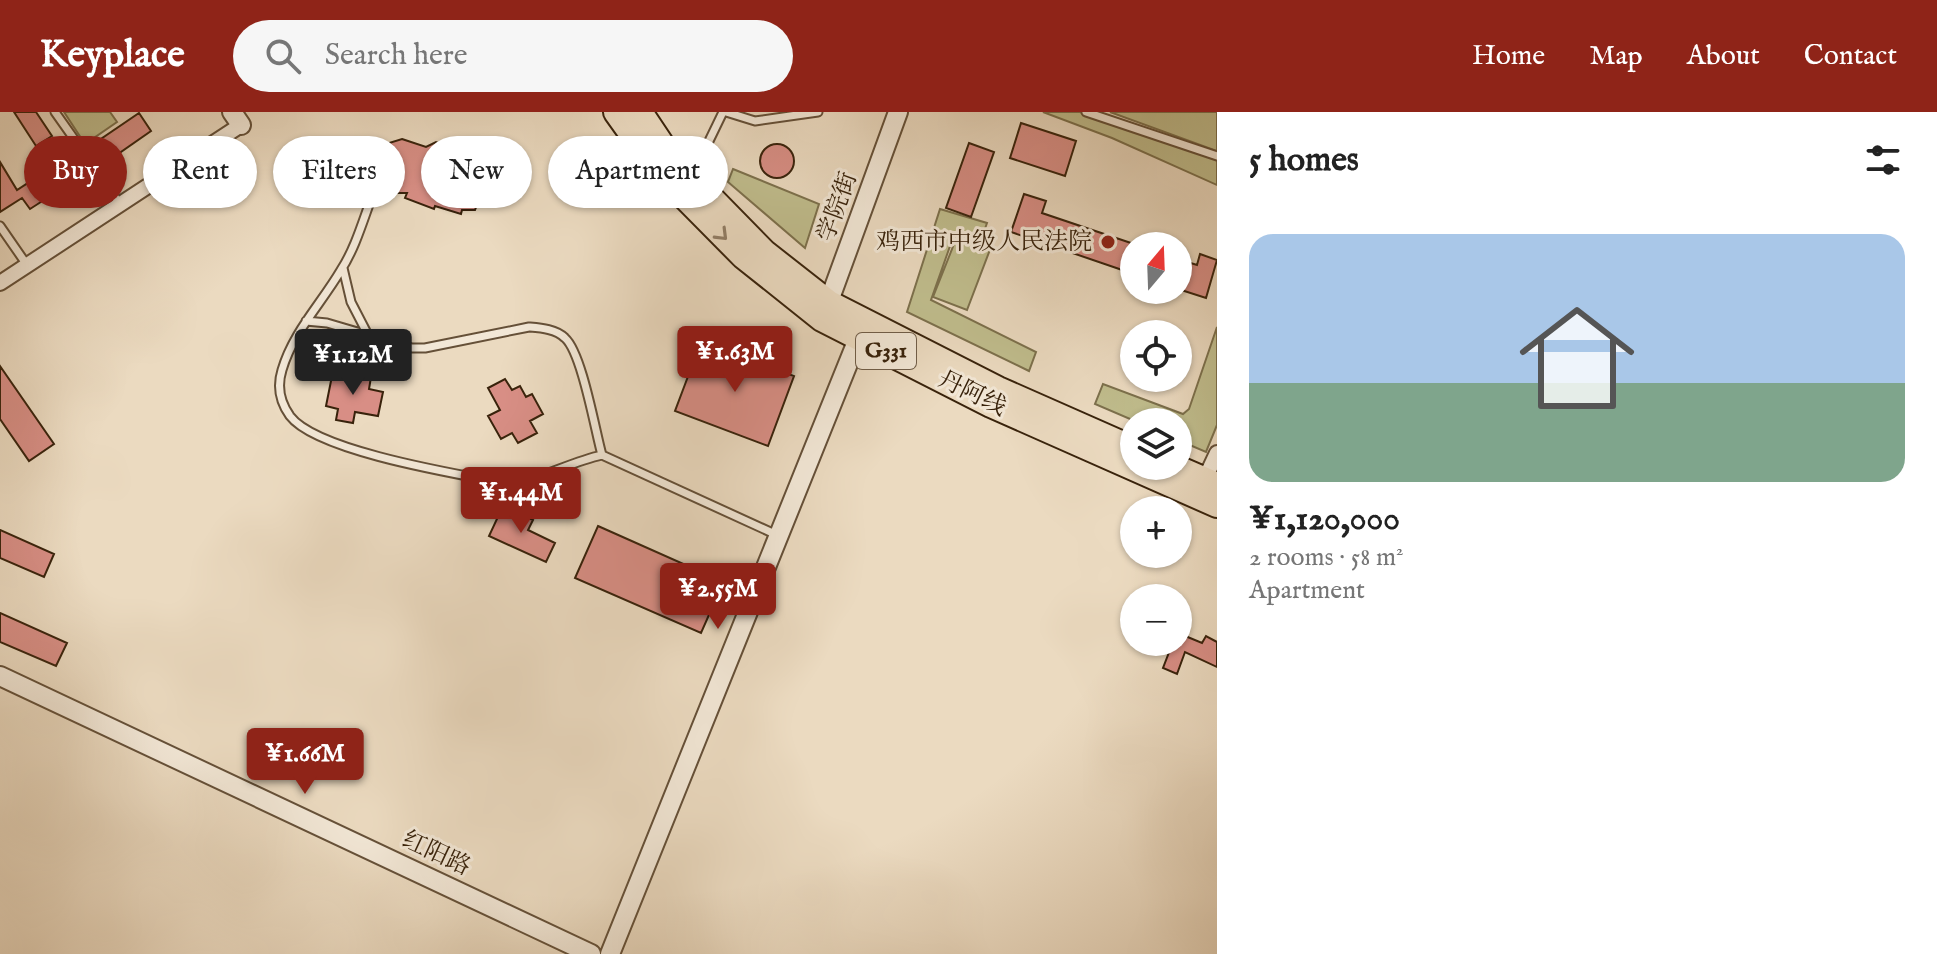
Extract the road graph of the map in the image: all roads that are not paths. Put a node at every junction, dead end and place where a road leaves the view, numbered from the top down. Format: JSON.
{"nodes":[{"id":1,"x":55,"y":112,"type":"edge"},
{"id":2,"x":616,"y":112,"type":"edge"},
{"id":3,"x":640,"y":112,"type":"edge"},
{"id":4,"x":725,"y":112,"type":"edge"},
{"id":5,"x":818,"y":112,"type":"edge"},
{"id":6,"x":898,"y":112,"type":"edge"},
{"id":7,"x":1086,"y":112,"type":"edge"},
{"id":8,"x":237,"y":118,"type":"edge"},
{"id":9,"x":72,"y":136,"type":"edge"},
{"id":10,"x":656,"y":136,"type":"edge"},
{"id":11,"x":713,"y":136,"type":"edge"},
{"id":12,"x":1217,"y":156,"type":"edge"},
{"id":13,"x":127,"y":199,"type":"edge"},
{"id":14,"x":114,"y":208,"type":"edge"},
{"id":15,"x":367,"y":208,"type":"edge"},
{"id":16,"x":721,"y":208,"type":"edge"},
{"id":17,"x":0,"y":226,"type":"edge"},
{"id":18,"x":27,"y":265,"type":"junction"},
{"id":19,"x":343,"y":268,"type":"junction"},
{"id":20,"x":0,"y":283,"type":"edge"},
{"id":21,"x":825,"y":311,"type":"junction"},
{"id":22,"x":306,"y":321,"type":"junction"},
{"id":23,"x":862,"y":330,"type":"junction"},
{"id":24,"x":367,"y":333,"type":"junction"},
{"id":25,"x":1120,"y":443,"type":"edge"},
{"id":26,"x":1217,"y":453,"type":"edge"},
{"id":27,"x":602,"y":455,"type":"junction"},
{"id":28,"x":1192,"y":479,"type":"edge"},
{"id":29,"x":1209,"y":491,"type":"edge"},
{"id":30,"x":779,"y":536,"type":"junction"},
{"id":31,"x":0,"y":676,"type":"edge"},
{"id":32,"x":591,"y":954,"type":"edge"},
{"id":33,"x":610,"y":954,"type":"edge"}],
"edges":[{"from":1,"to":9,"type":"lane"},
{"from":2,"to":21,"type":"highway","name":"丹阿线","number":"G331","one_way":true},
{"from":3,"to":10,"type":"highway","name":"丹阿线","number":"G331"},
{"from":4,"to":5,"type":"lane"},
{"from":4,"to":11,"type":"lane"},
{"from":6,"to":21,"type":"street","name":"学院街"},
{"from":7,"to":12,"type":"lane"},
{"from":8,"to":13,"type":"street"},
{"from":14,"to":18,"type":"street"},
{"from":15,"to":19,"type":"lane"},
{"from":16,"to":21,"type":"highway","name":"丹阿线","number":"G331"},
{"from":17,"to":18,"type":"lane"},
{"from":18,"to":20,"type":"street"},
{"from":19,"to":22,"type":"lane"},
{"from":19,"to":24,"type":"lane"},
{"from":21,"to":23,"type":"highway","name":"丹阿线","number":"G331"},
{"from":22,"to":24,"type":"lane"},
{"from":22,"to":27,"type":"lane"},
{"from":23,"to":25,"type":"highway","name":"丹阿线","number":"G331"},
{"from":23,"to":29,"type":"highway","name":"丹阿线","number":"G331"},
{"from":23,"to":30,"type":"street"},
{"from":24,"to":27,"type":"lane"},
{"from":26,"to":29,"type":"street"},
{"from":27,"to":30,"type":"lane"},
{"from":28,"to":29,"type":"highway"},
{"from":30,"to":33,"type":"street"},
{"from":31,"to":32,"type":"street","name":"红阳路"}]}
